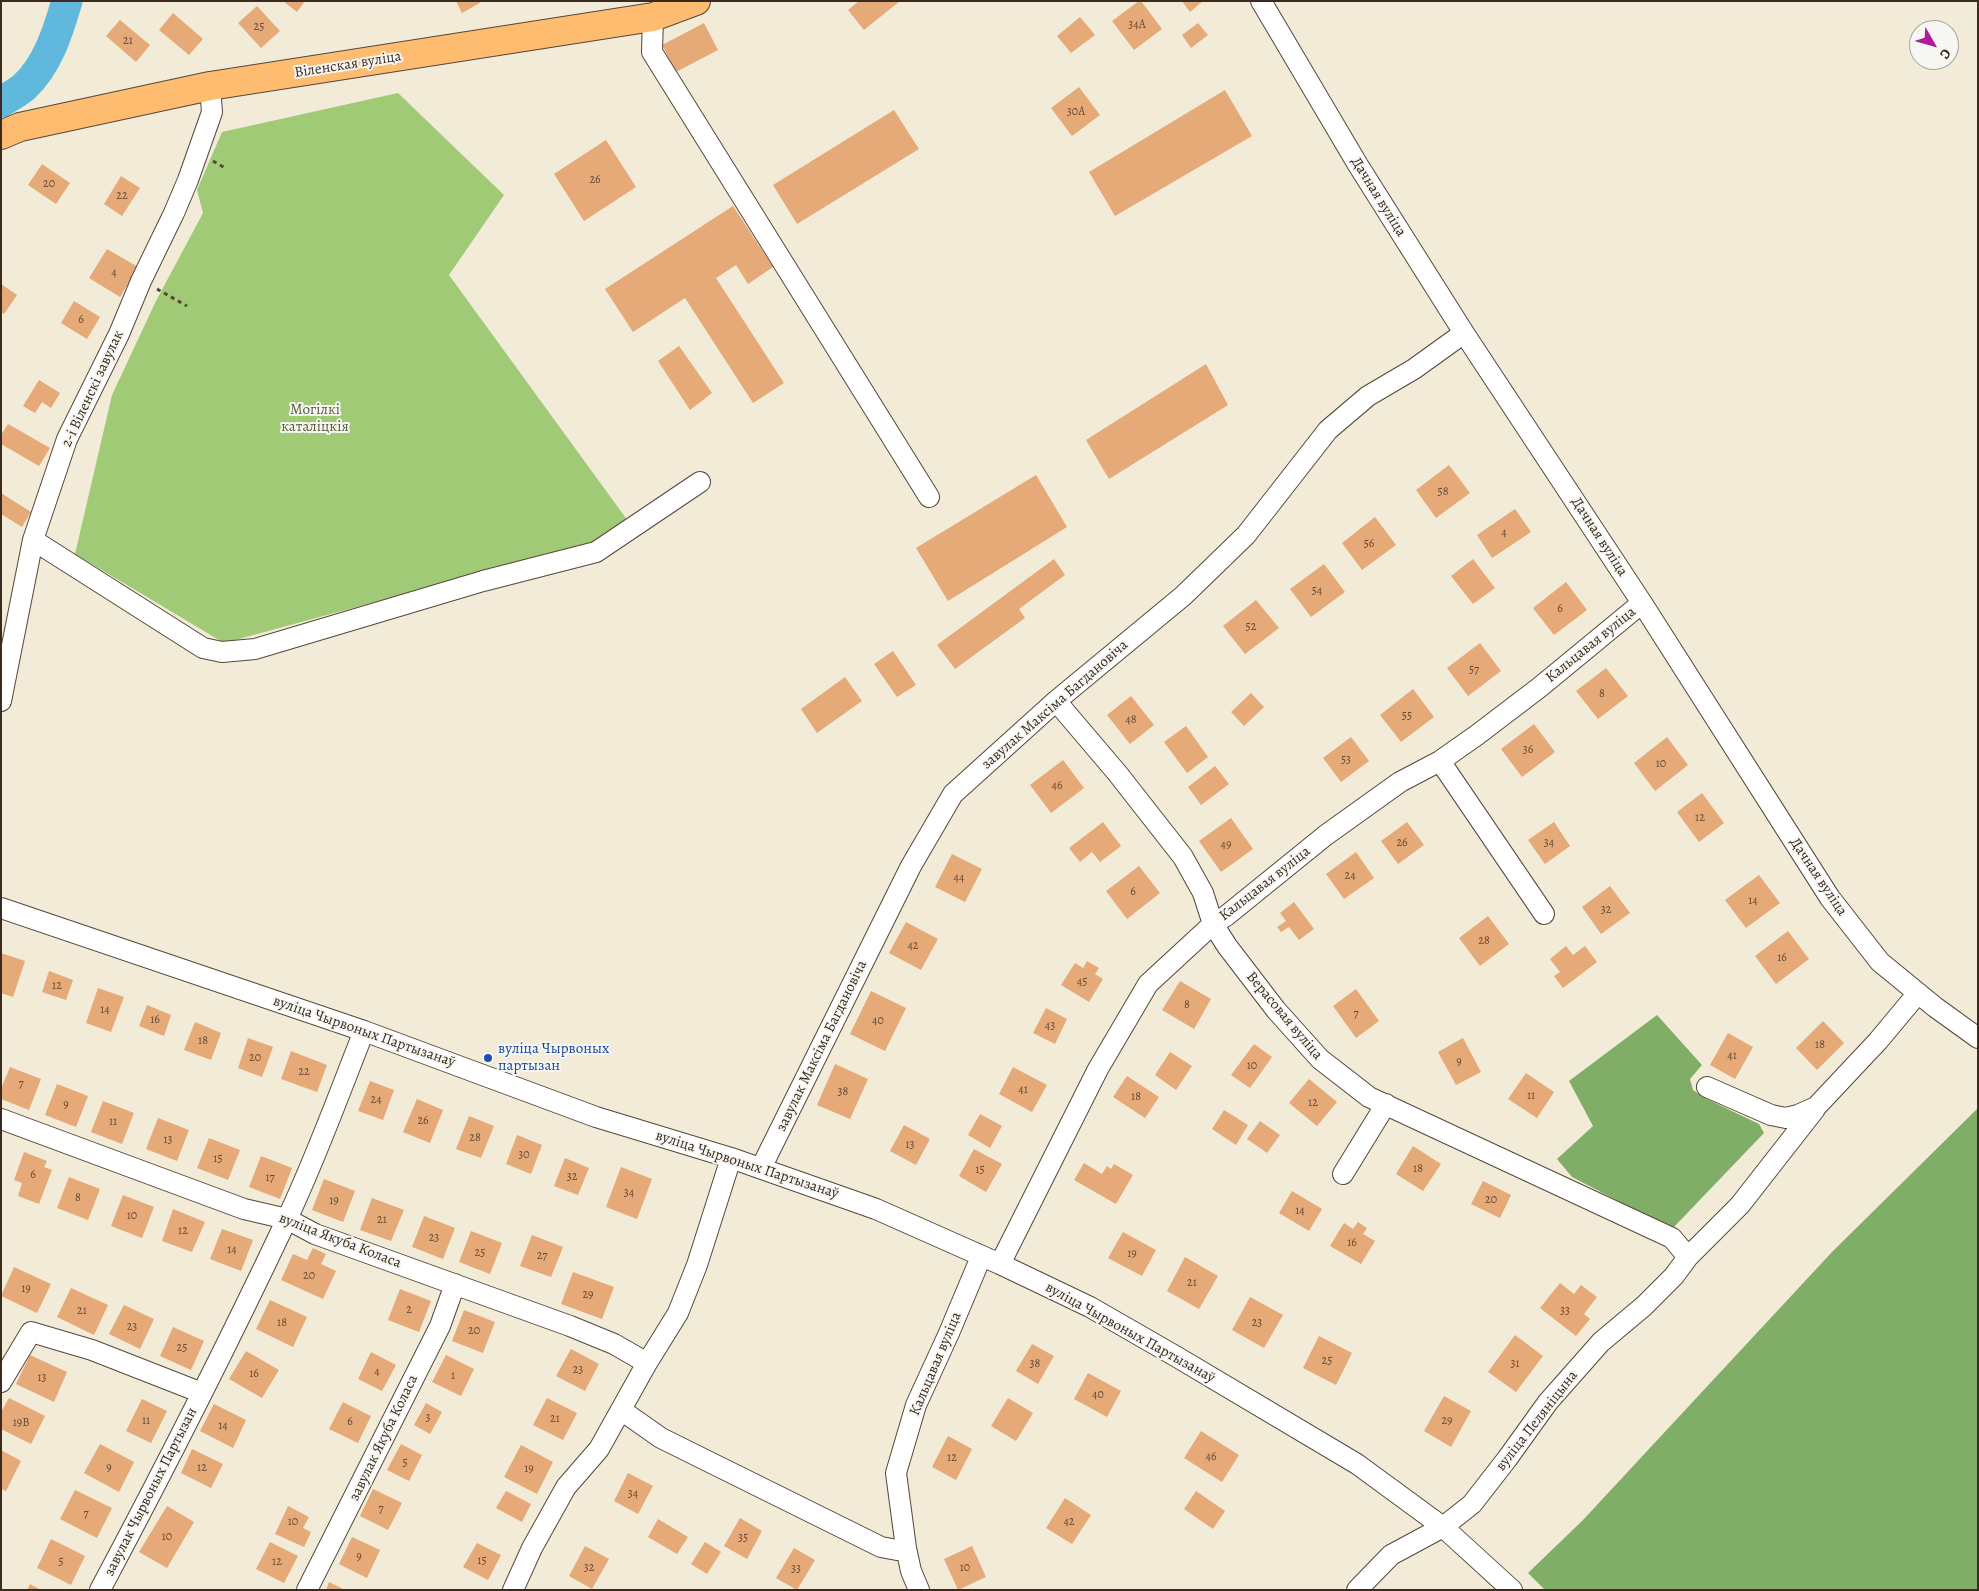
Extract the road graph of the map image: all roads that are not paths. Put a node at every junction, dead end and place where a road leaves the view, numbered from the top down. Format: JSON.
{"nodes":[{"id":1,"x":696,"y":1,"type":"edge"},
{"id":2,"x":1261,"y":1,"type":"edge"},
{"id":3,"x":653,"y":17,"type":"junction"},
{"id":4,"x":210,"y":86,"type":"junction"},
{"id":5,"x":1,"y":135,"type":"edge"},
{"id":6,"x":1464,"y":332,"type":"junction"},
{"id":7,"x":700,"y":482,"type":"dead end"},
{"id":8,"x":930,"y":497,"type":"dead end"},
{"id":9,"x":33,"y":540,"type":"junction"},
{"id":10,"x":1642,"y":603,"type":"junction"},
{"id":11,"x":1056,"y":700,"type":"junction"},
{"id":12,"x":1,"y":701,"type":"edge"},
{"id":13,"x":1440,"y":761,"type":"junction"},
{"id":14,"x":1,"y":908,"type":"edge"},
{"id":15,"x":1544,"y":914,"type":"dead end"},
{"id":16,"x":1213,"y":924,"type":"junction"},
{"id":17,"x":1918,"y":993,"type":"junction"},
{"id":18,"x":364,"y":1030,"type":"junction"},
{"id":19,"x":1978,"y":1038,"type":"edge"},
{"id":20,"x":1707,"y":1087,"type":"dead end"},
{"id":21,"x":1386,"y":1104,"type":"junction"},
{"id":22,"x":1816,"y":1107,"type":"junction"},
{"id":23,"x":1,"y":1119,"type":"edge"},
{"id":24,"x":731,"y":1158,"type":"junction"},
{"id":25,"x":761,"y":1168,"type":"junction"},
{"id":26,"x":1343,"y":1174,"type":"dead end"},
{"id":27,"x":288,"y":1219,"type":"junction"},
{"id":28,"x":981,"y":1256,"type":"junction"},
{"id":29,"x":1688,"y":1257,"type":"junction"},
{"id":30,"x":1000,"y":1264,"type":"junction"},
{"id":31,"x":455,"y":1284,"type":"junction"},
{"id":32,"x":646,"y":1363,"type":"junction"},
{"id":33,"x":1,"y":1382,"type":"edge"},
{"id":34,"x":202,"y":1393,"type":"junction"},
{"id":35,"x":621,"y":1410,"type":"junction"},
{"id":36,"x":1443,"y":1527,"type":"junction"},
{"id":37,"x":906,"y":1548,"type":"junction"},
{"id":38,"x":100,"y":1590,"type":"edge"},
{"id":39,"x":307,"y":1590,"type":"edge"},
{"id":40,"x":513,"y":1590,"type":"edge"},
{"id":41,"x":919,"y":1590,"type":"edge"},
{"id":42,"x":1357,"y":1590,"type":"edge"},
{"id":43,"x":1512,"y":1590,"type":"edge"}],
"edges":[{"from":1,"to":3,"type":"highway","name":"Віленская вуліца"},
{"from":2,"to":6,"type":"street","name":"Дачная вуліца"},
{"from":3,"to":4,"type":"highway","name":"Віленская вуліца"},
{"from":3,"to":8,"type":"street"},
{"from":4,"to":5,"type":"highway","name":"Віленская вуліца"},
{"from":4,"to":9,"type":"street","name":"2-і Віленскі завулак"},
{"from":6,"to":10,"type":"street","name":"Дачная вуліца"},
{"from":6,"to":11,"type":"street","name":"завулак Максіма Багдановіча"},
{"from":7,"to":9,"type":"street"},
{"from":9,"to":12,"type":"street","name":"2-і Віленскі завулак"},
{"from":10,"to":13,"type":"street","name":"Кальцавая вуліца"},
{"from":10,"to":17,"type":"street","name":"Дачная вуліца"},
{"from":11,"to":16,"type":"street","name":"Верасовая вуліца"},
{"from":11,"to":25,"type":"street","name":"завулак Максіма Багдановіча"},
{"from":13,"to":15,"type":"street"},
{"from":13,"to":16,"type":"street","name":"Кальцавая вуліца"},
{"from":14,"to":18,"type":"street","name":"вуліца Чырвоных Партызанаў"},
{"from":16,"to":21,"type":"street","name":"Верасовая вуліца"},
{"from":16,"to":30,"type":"street","name":"Кальцавая вуліца"},
{"from":17,"to":19,"type":"street","name":"Дачная вуліца"},
{"from":17,"to":22,"type":"street","name":"вуліца Пеляніцына"},
{"from":18,"to":24,"type":"street","name":"вуліца Чырвоных Партызанаў"},
{"from":18,"to":27,"type":"street","name":"завулак Чырвоных Партызан"},
{"from":20,"to":22,"type":"street"},
{"from":21,"to":26,"type":"street"},
{"from":21,"to":29,"type":"street","name":"Верасовая вуліца"},
{"from":22,"to":29,"type":"street","name":"вуліца Пеляніцына"},
{"from":23,"to":27,"type":"street","name":"вуліца Якуба Коласа"},
{"from":24,"to":25,"type":"street","name":"вуліца Чырвоных Партызанаў"},
{"from":24,"to":32,"type":"street"},
{"from":25,"to":28,"type":"street","name":"вуліца Чырвоных Партызанаў"},
{"from":27,"to":31,"type":"street","name":"вуліца Якуба Коласа"},
{"from":27,"to":34,"type":"street","name":"завулак Чырвоных Партызан"},
{"from":28,"to":30,"type":"street","name":"вуліца Чырвоных Партызанаў"},
{"from":28,"to":37,"type":"street","name":"Кальцавая вуліца"},
{"from":29,"to":36,"type":"street","name":"вуліца Пеляніцына"},
{"from":30,"to":36,"type":"street","name":"вуліца Чырвоных Партызанаў"},
{"from":31,"to":32,"type":"street","name":"вуліца Якуба Коласа"},
{"from":31,"to":39,"type":"street","name":"завулак Якуба Коласа"},
{"from":32,"to":35,"type":"street"},
{"from":33,"to":34,"type":"street","name":"завулак Чырвоных Партызан"},
{"from":34,"to":38,"type":"street","name":"завулак Чырвоных Партызан"},
{"from":35,"to":37,"type":"street"},
{"from":35,"to":40,"type":"street"},
{"from":36,"to":42,"type":"street","name":"вуліца Пеляніцына"},
{"from":36,"to":43,"type":"street","name":"вуліца Чырвоных Партызанаў"},
{"from":37,"to":41,"type":"street","name":"Кальцавая вуліца"}]}
